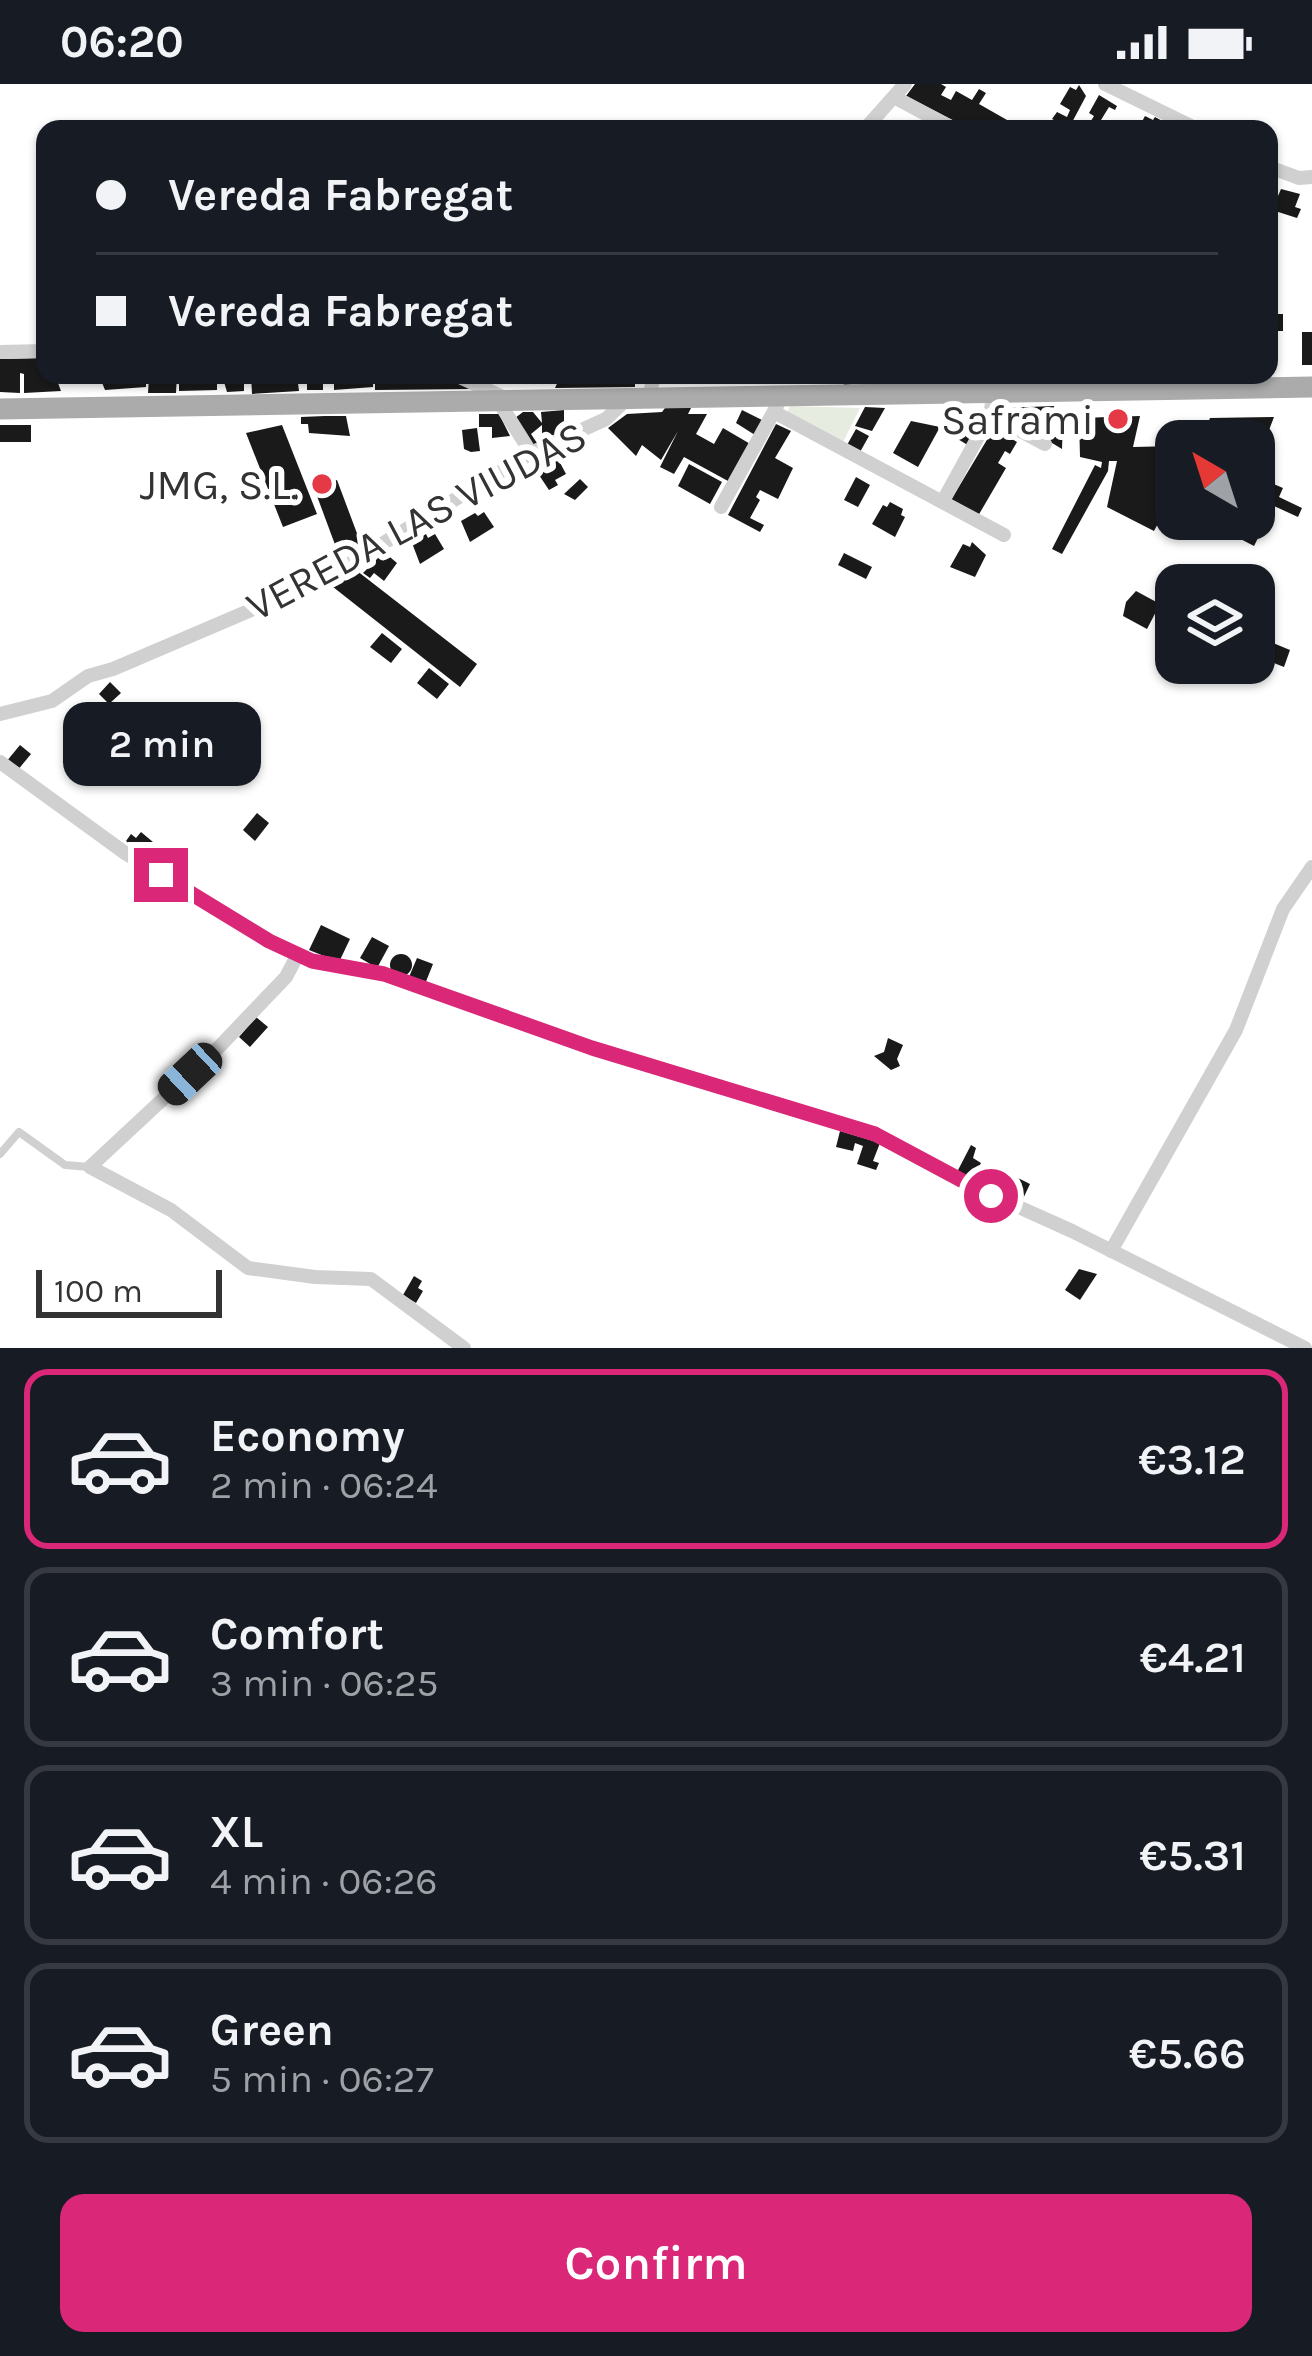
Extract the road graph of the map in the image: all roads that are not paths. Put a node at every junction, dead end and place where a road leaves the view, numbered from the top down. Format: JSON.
{"nodes":[{"id":1,"x":905,"y":84,"type":"edge"},
{"id":2,"x":1106,"y":84,"type":"edge"},
{"id":3,"x":894,"y":98,"type":"junction"},
{"id":4,"x":873,"y":120,"type":"edge"},
{"id":5,"x":937,"y":120,"type":"edge"},
{"id":6,"x":1179,"y":120,"type":"edge"},
{"id":7,"x":1278,"y":170,"type":"edge"},
{"id":8,"x":1312,"y":177,"type":"edge"},
{"id":9,"x":36,"y":351,"type":"edge"},
{"id":10,"x":0,"y":352,"type":"edge"},
{"id":11,"x":473,"y":384,"type":"edge"},
{"id":12,"x":648,"y":384,"type":"edge"},
{"id":13,"x":915,"y":384,"type":"edge"},
{"id":14,"x":1312,"y":387,"type":"edge"},
{"id":15,"x":638,"y":398,"type":"junction"},
{"id":16,"x":503,"y":399,"type":"junction"},
{"id":17,"x":778,"y":404,"type":"junction"},
{"id":18,"x":992,"y":404,"type":"junction"},
{"id":19,"x":0,"y":409,"type":"edge"},
{"id":20,"x":1045,"y":444,"type":"dead end"},
{"id":21,"x":530,"y":453,"type":"junction"},
{"id":22,"x":943,"y":501,"type":"junction"},
{"id":23,"x":721,"y":507,"type":"dead end"},
{"id":24,"x":1004,"y":535,"type":"dead end"},
{"id":25,"x":0,"y":714,"type":"edge"},
{"id":26,"x":0,"y":762,"type":"edge"},
{"id":27,"x":1312,"y":867,"type":"edge"},
{"id":28,"x":298,"y":954,"type":"junction"},
{"id":29,"x":0,"y":1154,"type":"edge"},
{"id":30,"x":90,"y":1167,"type":"junction"},
{"id":31,"x":1112,"y":1250,"type":"junction"},
{"id":32,"x":464,"y":1348,"type":"edge"},
{"id":33,"x":1305,"y":1348,"type":"edge"}],
"edges":[{"from":1,"to":3,"type":"street"},
{"from":2,"to":6,"type":"street"},
{"from":3,"to":4,"type":"street"},
{"from":3,"to":5,"type":"street"},
{"from":7,"to":8,"type":"street"},
{"from":9,"to":10,"type":"street"},
{"from":11,"to":16,"type":"street"},
{"from":12,"to":15,"type":"street"},
{"from":13,"to":17,"type":"main road"},
{"from":13,"to":18,"type":"main road"},
{"from":14,"to":18,"type":"main road"},
{"from":15,"to":16,"type":"main road"},
{"from":15,"to":17,"type":"main road"},
{"from":15,"to":21,"type":"street","name":"VEREDA LAS VIUDAS"},
{"from":16,"to":19,"type":"main road"},
{"from":16,"to":21,"type":"street"},
{"from":17,"to":22,"type":"street"},
{"from":17,"to":23,"type":"street"},
{"from":18,"to":20,"type":"street"},
{"from":18,"to":22,"type":"street"},
{"from":21,"to":25,"type":"street","name":"VEREDA LAS VIUDAS"},
{"from":22,"to":24,"type":"street"},
{"from":26,"to":28,"type":"street"},
{"from":27,"to":31,"type":"street"},
{"from":28,"to":30,"type":"street"},
{"from":28,"to":31,"type":"street"},
{"from":29,"to":30,"type":"lane"},
{"from":30,"to":32,"type":"street"},
{"from":31,"to":33,"type":"street"}]}
